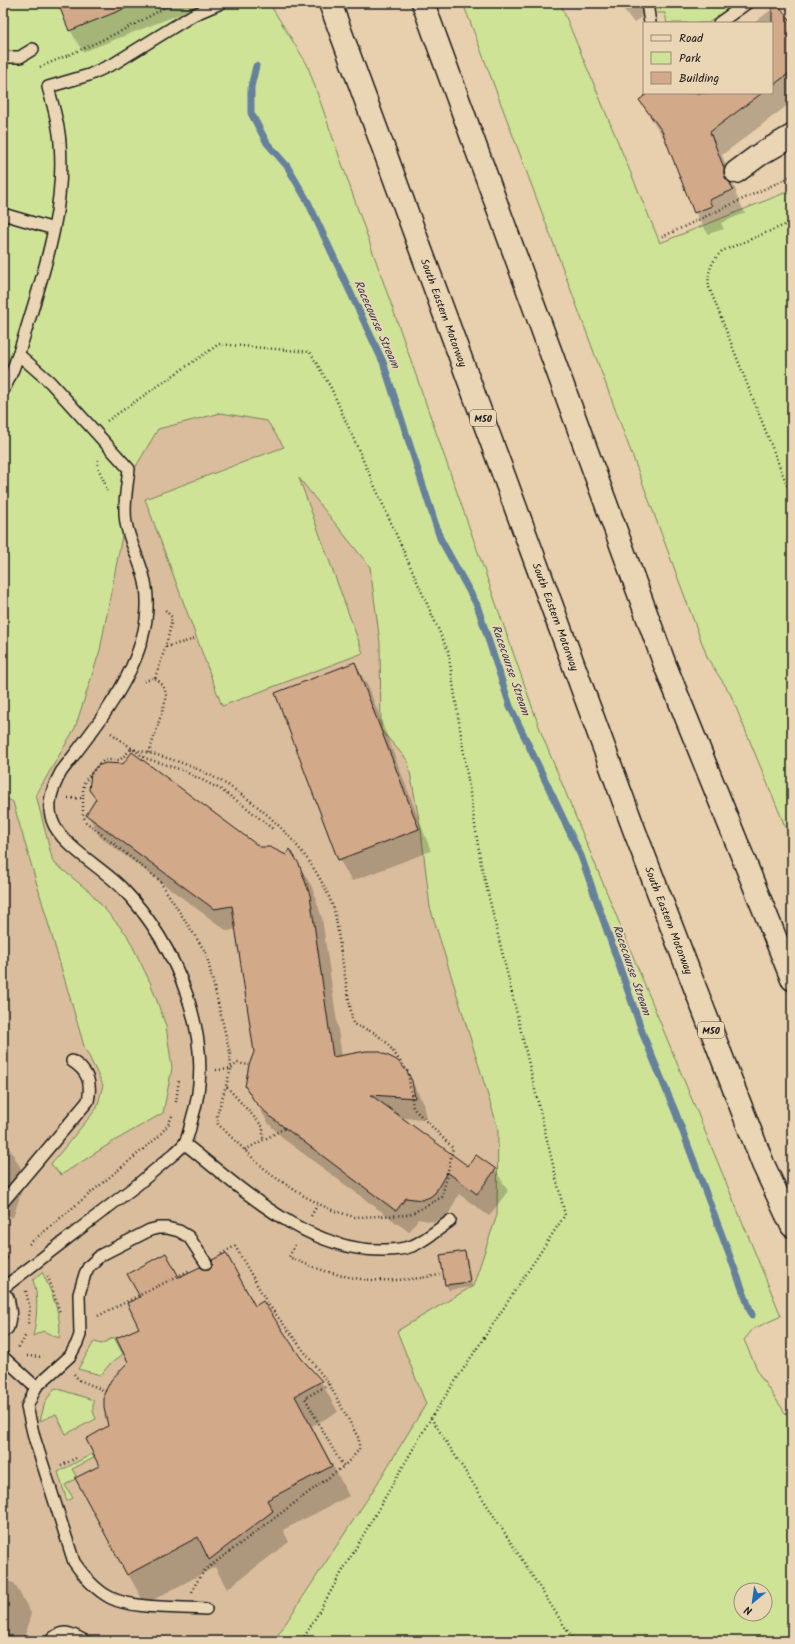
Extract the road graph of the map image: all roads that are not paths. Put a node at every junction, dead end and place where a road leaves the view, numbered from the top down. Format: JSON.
{"nodes":[{"id":1,"x":221,"y":3,"type":"edge"},
{"id":2,"x":330,"y":3,"type":"edge"},
{"id":3,"x":423,"y":3,"type":"edge"},
{"id":4,"x":649,"y":3,"type":"edge"},
{"id":5,"x":747,"y":3,"type":"edge"},
{"id":6,"x":650,"y":22,"type":"edge"},
{"id":7,"x":720,"y":22,"type":"edge"},
{"id":8,"x":33,"y":49,"type":"dead end"},
{"id":9,"x":3,"y":57,"type":"edge"},
{"id":10,"x":792,"y":136,"type":"edge"},
{"id":11,"x":736,"y":172,"type":"dead end"},
{"id":12,"x":3,"y":214,"type":"edge"},
{"id":13,"x":54,"y":229,"type":"junction"},
{"id":14,"x":18,"y":354,"type":"junction"},
{"id":15,"x":3,"y":391,"type":"edge"},
{"id":16,"x":792,"y":979,"type":"edge"},
{"id":17,"x":72,"y":1061,"type":"dead end"},
{"id":18,"x":184,"y":1144,"type":"junction"},
{"id":19,"x":3,"y":1202,"type":"edge"},
{"id":20,"x":450,"y":1221,"type":"dead end"},
{"id":21,"x":792,"y":1226,"type":"edge"},
{"id":22,"x":206,"y":1263,"type":"road end"},
{"id":23,"x":3,"y":1288,"type":"edge"},
{"id":24,"x":3,"y":1300,"type":"edge"},
{"id":25,"x":3,"y":1325,"type":"edge"},
{"id":26,"x":4,"y":1358,"type":"edge"},
{"id":27,"x":36,"y":1387,"type":"junction"},
{"id":28,"x":206,"y":1609,"type":"dead end"},
{"id":29,"x":50,"y":1641,"type":"edge"},
{"id":30,"x":86,"y":1641,"type":"edge"}],
"edges":[{"from":1,"to":13,"type":"lane"},
{"from":2,"to":21,"type":"main road","name":"South Eastern Motorway","number":"M50"},
{"from":3,"to":16,"type":"main road"},
{"from":4,"to":6,"type":"lane"},
{"from":5,"to":7,"type":"lane"},
{"from":8,"to":9,"type":"lane"},
{"from":10,"to":11,"type":"main road"},
{"from":12,"to":13,"type":"lane"},
{"from":13,"to":14,"type":"lane"},
{"from":14,"to":15,"type":"lane"},
{"from":14,"to":18,"type":"lane"},
{"from":17,"to":19,"type":"lane"},
{"from":18,"to":20,"type":"lane"},
{"from":18,"to":23,"type":"lane"},
{"from":22,"to":27,"type":"lane"},
{"from":24,"to":25,"type":"main road"},
{"from":26,"to":27,"type":"lane"},
{"from":27,"to":28,"type":"lane"},
{"from":29,"to":30,"type":"lane"}]}
